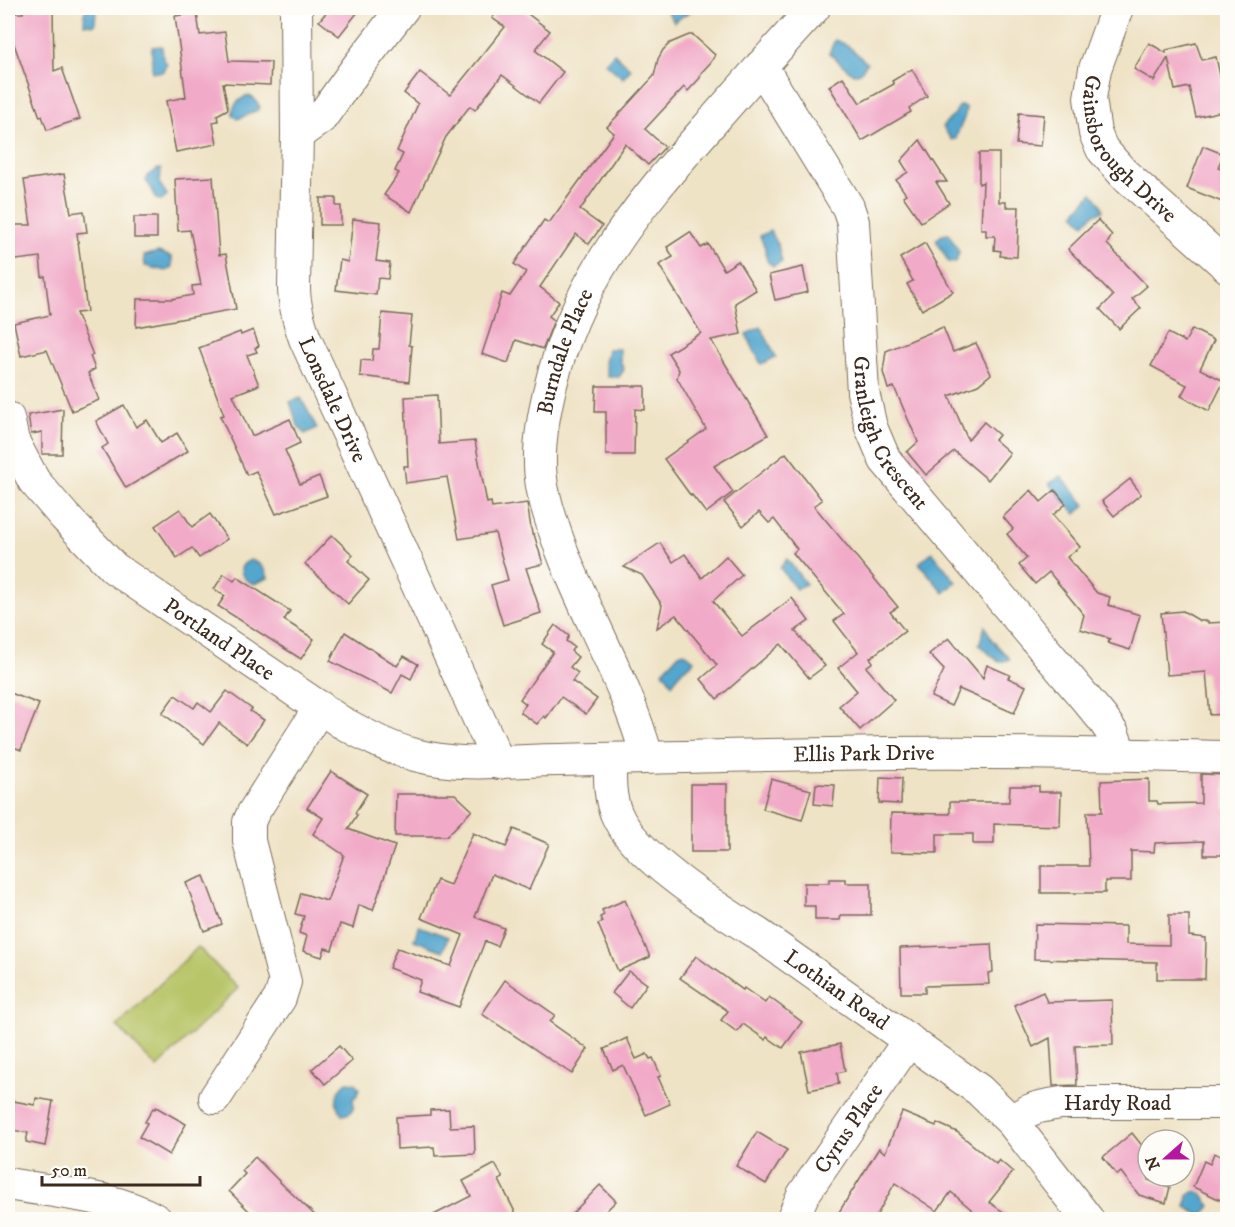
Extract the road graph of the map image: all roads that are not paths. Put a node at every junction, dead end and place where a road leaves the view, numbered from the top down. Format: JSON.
{"nodes":[{"id":1,"x":296,"y":8,"type":"edge"},
{"id":2,"x":404,"y":8,"type":"edge"},
{"id":3,"x":814,"y":8,"type":"edge"},
{"id":4,"x":1117,"y":8,"type":"edge"},
{"id":5,"x":760,"y":66,"type":"junction"},
{"id":6,"x":297,"y":135,"type":"junction"},
{"id":7,"x":1227,"y":267,"type":"edge"},
{"id":8,"x":8,"y":418,"type":"edge"},
{"id":9,"x":320,"y":707,"type":"junction"},
{"id":10,"x":1120,"y":753,"type":"junction"},
{"id":11,"x":647,"y":757,"type":"junction"},
{"id":12,"x":1227,"y":757,"type":"edge"},
{"id":13,"x":610,"y":759,"type":"junction"},
{"id":14,"x":499,"y":763,"type":"junction"},
{"id":15,"x":909,"y":1040,"type":"junction"},
{"id":16,"x":215,"y":1098,"type":"dead end"},
{"id":17,"x":1227,"y":1103,"type":"edge"},
{"id":18,"x":1012,"y":1122,"type":"junction"},
{"id":19,"x":8,"y":1184,"type":"edge"},
{"id":20,"x":156,"y":1220,"type":"edge"},
{"id":21,"x":792,"y":1220,"type":"edge"},
{"id":22,"x":1088,"y":1220,"type":"edge"}],
"edges":[{"from":1,"to":6,"type":"street","name":"Lonsdale Drive"},
{"from":2,"to":6,"type":"street"},
{"from":3,"to":5,"type":"street","name":"Burndale Place"},
{"from":4,"to":7,"type":"street","name":"Gainsborough Drive"},
{"from":5,"to":10,"type":"street","name":"Granleigh Crescent"},
{"from":5,"to":11,"type":"street","name":"Burndale Place"},
{"from":6,"to":14,"type":"street","name":"Lonsdale Drive"},
{"from":8,"to":9,"type":"street","name":"Portland Place"},
{"from":9,"to":14,"type":"street","name":"Portland Place"},
{"from":9,"to":16,"type":"street"},
{"from":10,"to":11,"type":"street","name":"Ellis Park Drive"},
{"from":10,"to":12,"type":"street","name":"Ellis Park Drive"},
{"from":11,"to":13,"type":"street","name":"Ellis Park Drive"},
{"from":13,"to":14,"type":"street","name":"Ellis Park Drive"},
{"from":13,"to":15,"type":"street","name":"Lothian Road"},
{"from":15,"to":18,"type":"street","name":"Lothian Road"},
{"from":15,"to":21,"type":"street","name":"Cyrus Place"},
{"from":17,"to":18,"type":"street","name":"Hardy Road"},
{"from":18,"to":22,"type":"street","name":"Lothian Road"},
{"from":19,"to":20,"type":"street"}]}
